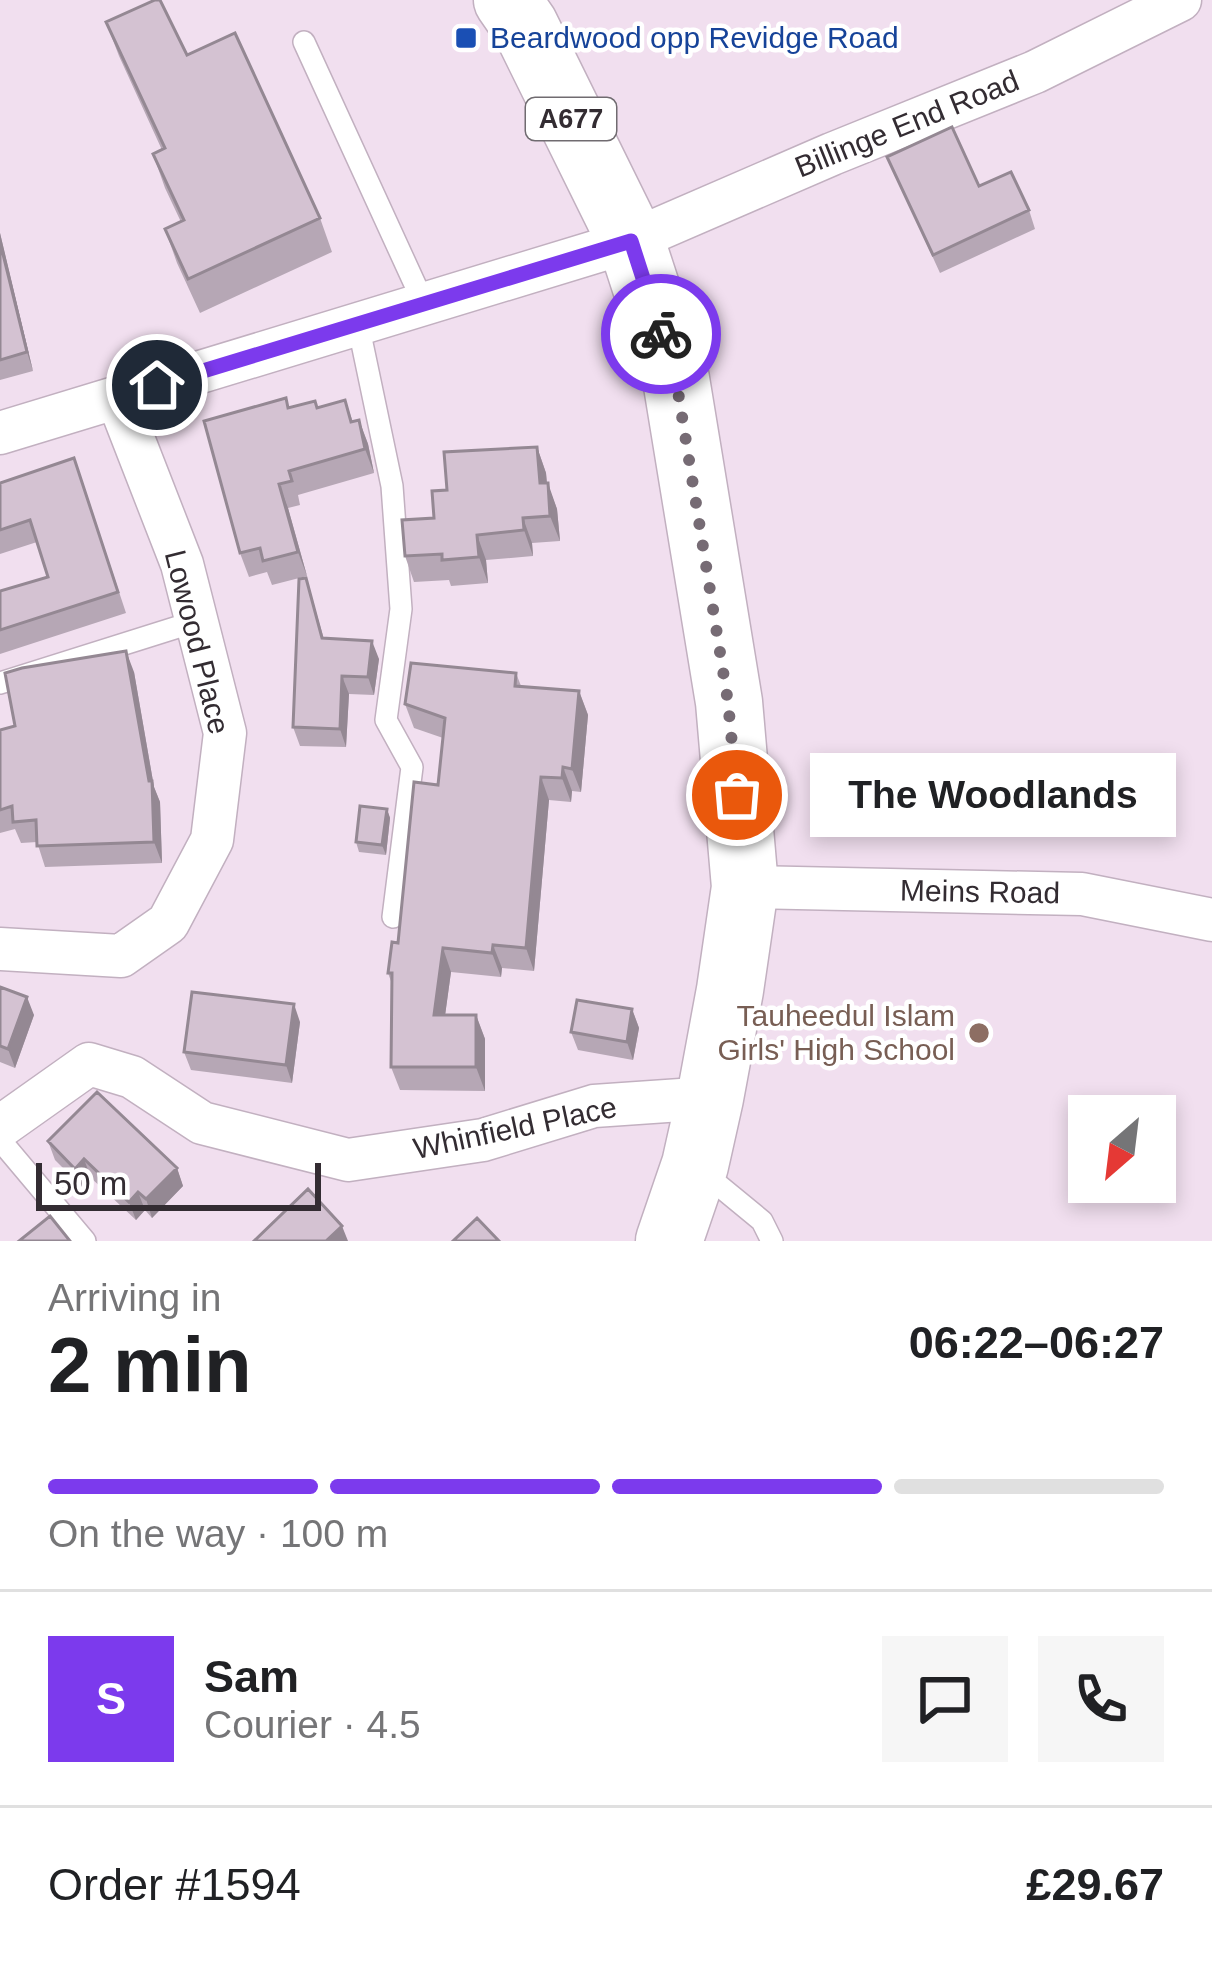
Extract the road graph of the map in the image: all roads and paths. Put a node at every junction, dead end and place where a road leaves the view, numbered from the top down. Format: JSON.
{"nodes":[{"id":1,"x":507,"y":0,"type":"edge"},
{"id":2,"x":1180,"y":0,"type":"edge"},
{"id":3,"x":304,"y":42,"type":"dead end"},
{"id":4,"x":631,"y":241,"type":"junction"},
{"id":5,"x":424,"y":304,"type":"junction"},
{"id":6,"x":358,"y":324,"type":"junction"},
{"id":7,"x":117,"y":397,"type":"junction"},
{"id":8,"x":0,"y":434,"type":"edge"},
{"id":9,"x":197,"y":621,"type":"junction"},
{"id":10,"x":0,"y":683,"type":"edge"},
{"id":11,"x":745,"y":887,"type":"junction"},
{"id":12,"x":393,"y":917,"type":"dead end"},
{"id":13,"x":1212,"y":920,"type":"edge"},
{"id":14,"x":0,"y":949,"type":"edge"},
{"id":15,"x":710,"y":1098,"type":"junction"},
{"id":16,"x":0,"y":1127,"type":"edge"},
{"id":17,"x":0,"y":1140,"type":"edge"},
{"id":18,"x":695,"y":1166,"type":"junction"},
{"id":19,"x":85,"y":1241,"type":"edge"},
{"id":20,"x":669,"y":1241,"type":"edge"},
{"id":21,"x":772,"y":1241,"type":"edge"}],
"edges":[{"from":1,"to":4,"type":"highway","number":"A677"},
{"from":2,"to":4,"type":"street","name":"Billinge End Road"},
{"from":3,"to":5,"type":"lane"},
{"from":4,"to":5,"type":"street","name":"Billinge End Road"},
{"from":4,"to":11,"type":"highway","number":"A677"},
{"from":5,"to":6,"type":"street","name":"Billinge End Road"},
{"from":6,"to":7,"type":"street","name":"Billinge End Road"},
{"from":6,"to":12,"type":"lane"},
{"from":7,"to":8,"type":"street","name":"Billinge End Road"},
{"from":7,"to":9,"type":"street","name":"Lowood Place"},
{"from":9,"to":10,"type":"lane"},
{"from":9,"to":14,"type":"street","name":"Lowood Place"},
{"from":11,"to":13,"type":"street","name":"Meins Road"},
{"from":11,"to":15,"type":"highway","number":"A677"},
{"from":15,"to":16,"type":"street","name":"Whinfield Place"},
{"from":15,"to":18,"type":"highway","number":"A677"},
{"from":17,"to":19,"type":"lane"},
{"from":18,"to":20,"type":"highway","number":"A677"},
{"from":18,"to":21,"type":"lane"}]}
